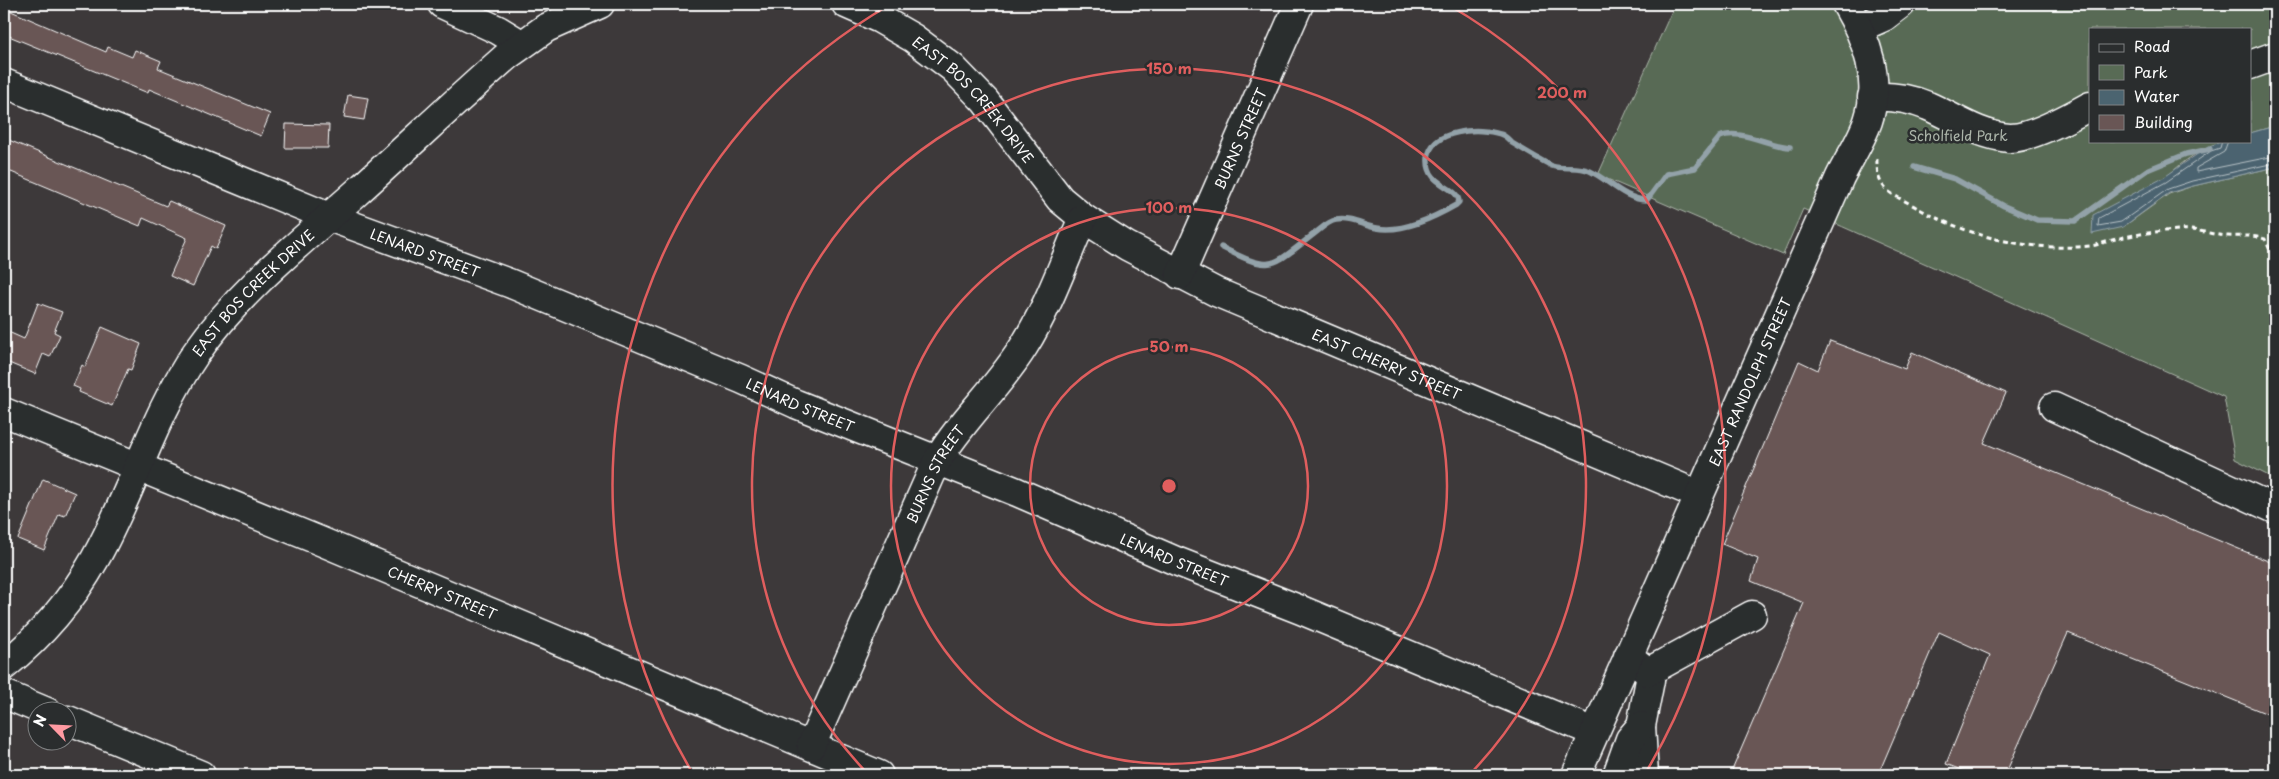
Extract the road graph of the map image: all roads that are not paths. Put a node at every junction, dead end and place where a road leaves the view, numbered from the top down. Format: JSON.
{"nodes":[{"id":1,"x":442,"y":4,"type":"edge"},
{"id":2,"x":600,"y":4,"type":"edge"},
{"id":3,"x":846,"y":4,"type":"edge"},
{"id":4,"x":1299,"y":4,"type":"edge"},
{"id":5,"x":1846,"y":4,"type":"edge"},
{"id":6,"x":1901,"y":4,"type":"edge"},
{"id":7,"x":1859,"y":28,"type":"junction"},
{"id":8,"x":521,"y":44,"type":"junction"},
{"id":9,"x":2275,"y":56,"type":"edge"},
{"id":10,"x":2252,"y":63,"type":"edge"},
{"id":11,"x":4,"y":83,"type":"edge"},
{"id":12,"x":1872,"y":97,"type":"junction"},
{"id":13,"x":2089,"y":107,"type":"edge"},
{"id":14,"x":329,"y":218,"type":"junction"},
{"id":15,"x":1083,"y":218,"type":"junction"},
{"id":16,"x":1180,"y":275,"type":"junction"},
{"id":17,"x":2054,"y":407,"type":"dead end"},
{"id":18,"x":4,"y":412,"type":"edge"},
{"id":19,"x":937,"y":461,"type":"junction"},
{"id":20,"x":136,"y":467,"type":"junction"},
{"id":21,"x":1699,"y":495,"type":"junction"},
{"id":22,"x":2275,"y":509,"type":"edge"},
{"id":23,"x":1752,"y":615,"type":"dead end"},
{"id":24,"x":1638,"y":664,"type":"junction"},
{"id":25,"x":4,"y":666,"type":"edge"},
{"id":26,"x":4,"y":694,"type":"edge"},
{"id":27,"x":28,"y":704,"type":"edge"},
{"id":28,"x":78,"y":724,"type":"edge"},
{"id":29,"x":1641,"y":726,"type":"junction"},
{"id":30,"x":1594,"y":732,"type":"junction"},
{"id":31,"x":811,"y":746,"type":"junction"},
{"id":32,"x":201,"y":775,"type":"edge"},
{"id":33,"x":879,"y":775,"type":"edge"},
{"id":34,"x":1576,"y":775,"type":"edge"},
{"id":35,"x":1617,"y":775,"type":"edge"},
{"id":36,"x":1644,"y":775,"type":"edge"}],
"edges":[{"from":1,"to":8,"type":"street"},
{"from":2,"to":8,"type":"street","name":"EAST BOS CREEK DRIVE"},
{"from":3,"to":15,"type":"street","name":"EAST BOS CREEK DRIVE"},
{"from":4,"to":16,"type":"street","name":"BURNS STREET"},
{"from":5,"to":7,"type":"street","name":"EAST RANDOLPH STREET"},
{"from":6,"to":7,"type":"street"},
{"from":7,"to":12,"type":"street","name":"EAST RANDOLPH STREET"},
{"from":8,"to":14,"type":"street","name":"EAST BOS CREEK DRIVE"},
{"from":9,"to":10,"type":"street"},
{"from":11,"to":14,"type":"street","name":"LENARD STREET"},
{"from":12,"to":13,"type":"street"},
{"from":12,"to":21,"type":"street","name":"EAST RANDOLPH STREET"},
{"from":14,"to":19,"type":"street","name":"LENARD STREET"},
{"from":14,"to":20,"type":"street","name":"EAST BOS CREEK DRIVE"},
{"from":15,"to":16,"type":"street","name":"EAST CHERRY STREET"},
{"from":15,"to":19,"type":"street","name":"BURNS STREET"},
{"from":16,"to":21,"type":"street","name":"EAST CHERRY STREET"},
{"from":17,"to":22,"type":"street"},
{"from":18,"to":20,"type":"street","name":"CHERRY STREET"},
{"from":19,"to":30,"type":"street","name":"LENARD STREET"},
{"from":19,"to":31,"type":"street","name":"BURNS STREET"},
{"from":20,"to":25,"type":"street","name":"EAST BOS CREEK DRIVE"},
{"from":20,"to":31,"type":"street","name":"CHERRY STREET"},
{"from":21,"to":24,"type":"street","name":"EAST RANDOLPH STREET"},
{"from":23,"to":24,"type":"street"},
{"from":24,"to":29,"type":"street"},
{"from":24,"to":30,"type":"street","name":"EAST RANDOLPH STREET"},
{"from":26,"to":27,"type":"street"},
{"from":28,"to":32,"type":"street"},
{"from":29,"to":35,"type":"street"},
{"from":29,"to":36,"type":"street"},
{"from":30,"to":34,"type":"street","name":"EAST RANDOLPH STREET"},
{"from":31,"to":33,"type":"street","name":"CHERRY STREET"}]}
